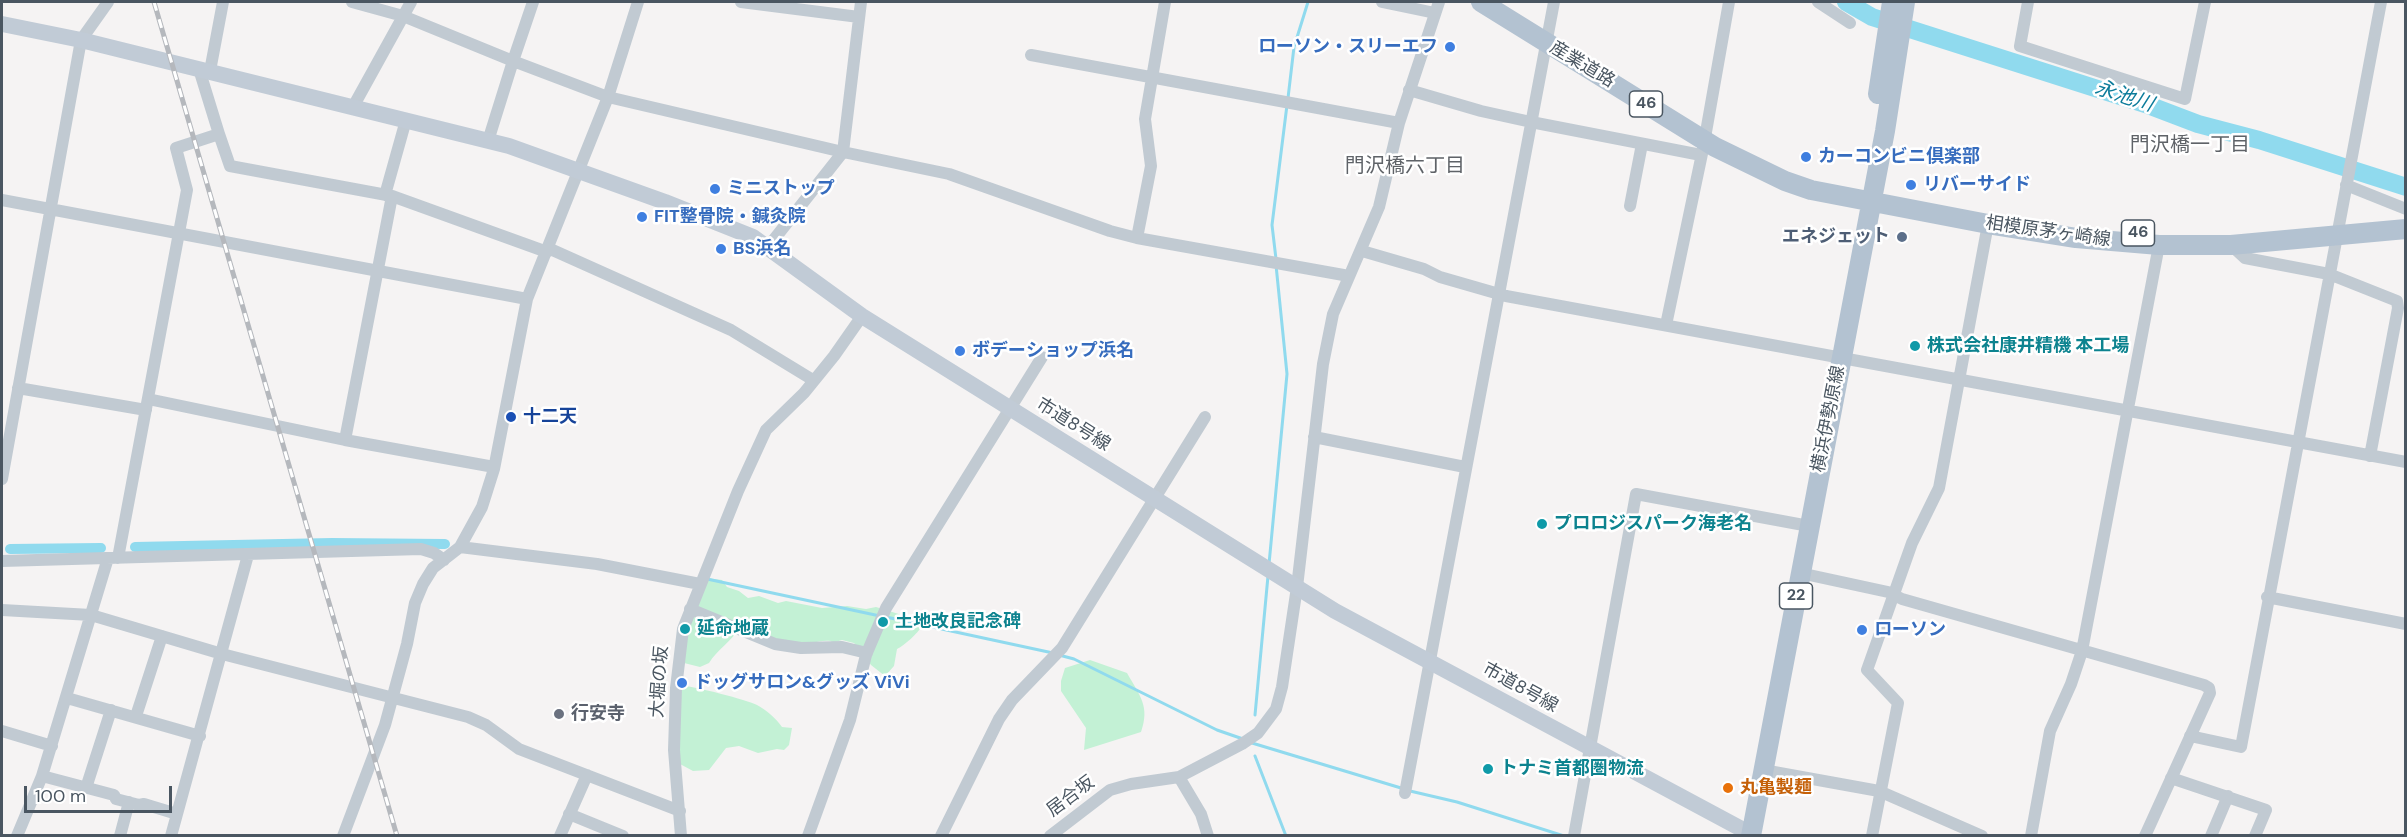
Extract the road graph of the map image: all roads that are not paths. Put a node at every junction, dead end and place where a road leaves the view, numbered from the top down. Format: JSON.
{"nodes":[{"id":1,"x":108,"y":2,"type":"edge"},
{"id":2,"x":223,"y":2,"type":"edge"},
{"id":3,"x":352,"y":2,"type":"edge"},
{"id":4,"x":411,"y":2,"type":"edge"},
{"id":5,"x":533,"y":2,"type":"edge"},
{"id":6,"x":638,"y":2,"type":"edge"},
{"id":7,"x":741,"y":2,"type":"edge"},
{"id":8,"x":861,"y":2,"type":"edge"},
{"id":9,"x":1165,"y":2,"type":"edge"},
{"id":10,"x":1382,"y":2,"type":"edge"},
{"id":11,"x":1481,"y":2,"type":"edge"},
{"id":12,"x":1554,"y":2,"type":"edge"},
{"id":13,"x":1729,"y":2,"type":"edge"},
{"id":14,"x":1818,"y":2,"type":"edge"},
{"id":15,"x":2028,"y":2,"type":"edge"},
{"id":16,"x":2205,"y":2,"type":"edge"},
{"id":17,"x":2381,"y":2,"type":"edge"},
{"id":18,"x":1904,"y":4,"type":"edge"},
{"id":19,"x":829,"y":7,"type":"edge"},
{"id":20,"x":1437,"y":7,"type":"edge"},
{"id":21,"x":403,"y":16,"type":"junction"},
{"id":22,"x":859,"y":17,"type":"junction"},
{"id":23,"x":1850,"y":23,"type":"dead end"},
{"id":24,"x":2,"y":24,"type":"edge"},
{"id":25,"x":81,"y":40,"type":"junction"},
{"id":26,"x":1546,"y":43,"type":"junction"},
{"id":27,"x":1030,"y":56,"type":"dead end"},
{"id":28,"x":513,"y":61,"type":"junction"},
{"id":29,"x":205,"y":70,"type":"junction"},
{"id":30,"x":1152,"y":79,"type":"junction"},
{"id":31,"x":1409,"y":90,"type":"junction"},
{"id":32,"x":608,"y":98,"type":"junction"},
{"id":33,"x":353,"y":107,"type":"junction"},
{"id":34,"x":406,"y":120,"type":"junction"},
{"id":35,"x":1531,"y":122,"type":"junction"},
{"id":36,"x":1399,"y":123,"type":"junction"},
{"id":37,"x":219,"y":134,"type":"junction"},
{"id":38,"x":488,"y":141,"type":"junction"},
{"id":39,"x":1642,"y":144,"type":"junction"},
{"id":40,"x":1703,"y":147,"type":"junction"},
{"id":41,"x":843,"y":152,"type":"junction"},
{"id":42,"x":577,"y":171,"type":"junction"},
{"id":43,"x":2346,"y":184,"type":"junction"},
{"id":44,"x":388,"y":195,"type":"junction"},
{"id":45,"x":1872,"y":197,"type":"junction"},
{"id":46,"x":2,"y":200,"type":"edge"},
{"id":47,"x":1630,"y":206,"type":"dead end"},
{"id":48,"x":2406,"y":208,"type":"edge"},
{"id":49,"x":51,"y":209,"type":"junction"},
{"id":50,"x":2406,"y":218,"type":"edge"},
{"id":51,"x":1988,"y":224,"type":"junction"},
{"id":52,"x":2406,"y":229,"type":"edge"},
{"id":53,"x":2337,"y":230,"type":"junction"},
{"id":54,"x":179,"y":233,"type":"junction"},
{"id":55,"x":1137,"y":238,"type":"junction"},
{"id":56,"x":2159,"y":245,"type":"junction"},
{"id":57,"x":2231,"y":245,"type":"junction"},
{"id":58,"x":768,"y":247,"type":"junction"},
{"id":59,"x":548,"y":250,"type":"junction"},
{"id":60,"x":1362,"y":252,"type":"junction"},
{"id":61,"x":379,"y":270,"type":"junction"},
{"id":62,"x":2329,"y":274,"type":"junction"},
{"id":63,"x":1349,"y":276,"type":"junction"},
{"id":64,"x":1497,"y":294,"type":"junction"},
{"id":65,"x":527,"y":298,"type":"junction"},
{"id":66,"x":862,"y":316,"type":"junction"},
{"id":67,"x":1666,"y":325,"type":"junction"},
{"id":68,"x":1042,"y":357,"type":"dead end"},
{"id":69,"x":1840,"y":357,"type":"junction"},
{"id":70,"x":1958,"y":378,"type":"junction"},
{"id":71,"x":813,"y":380,"type":"junction"},
{"id":72,"x":18,"y":388,"type":"junction"},
{"id":73,"x":147,"y":405,"type":"junction"},
{"id":74,"x":1011,"y":410,"type":"junction"},
{"id":75,"x":2128,"y":411,"type":"junction"},
{"id":76,"x":1205,"y":417,"type":"dead end"},
{"id":77,"x":1314,"y":437,"type":"junction"},
{"id":78,"x":345,"y":440,"type":"junction"},
{"id":79,"x":2298,"y":442,"type":"junction"},
{"id":80,"x":2370,"y":456,"type":"junction"},
{"id":81,"x":2406,"y":462,"type":"edge"},
{"id":82,"x":494,"y":467,"type":"junction"},
{"id":83,"x":1465,"y":467,"type":"junction"},
{"id":84,"x":2,"y":479,"type":"edge"},
{"id":85,"x":1155,"y":499,"type":"junction"},
{"id":86,"x":1809,"y":526,"type":"junction"},
{"id":87,"x":460,"y":547,"type":"junction"},
{"id":88,"x":248,"y":555,"type":"junction"},
{"id":89,"x":113,"y":558,"type":"junction"},
{"id":90,"x":444,"y":560,"type":"junction"},
{"id":91,"x":2,"y":561,"type":"edge"},
{"id":92,"x":1800,"y":573,"type":"junction"},
{"id":93,"x":700,"y":584,"type":"junction"},
{"id":94,"x":1297,"y":587,"type":"junction"},
{"id":95,"x":1894,"y":594,"type":"junction"},
{"id":96,"x":2267,"y":597,"type":"junction"},
{"id":97,"x":690,"y":609,"type":"junction"},
{"id":98,"x":2,"y":610,"type":"edge"},
{"id":99,"x":92,"y":615,"type":"junction"},
{"id":100,"x":2406,"y":624,"type":"edge"},
{"id":101,"x":162,"y":636,"type":"junction"},
{"id":102,"x":2082,"y":651,"type":"junction"},
{"id":103,"x":867,"y":653,"type":"junction"},
{"id":104,"x":222,"y":654,"type":"junction"},
{"id":105,"x":1429,"y":661,"type":"junction"},
{"id":106,"x":392,"y":697,"type":"junction"},
{"id":107,"x":67,"y":698,"type":"junction"},
{"id":108,"x":111,"y":710,"type":"junction"},
{"id":109,"x":136,"y":716,"type":"junction"},
{"id":110,"x":2,"y":731,"type":"edge"},
{"id":111,"x":200,"y":736,"type":"junction"},
{"id":112,"x":2190,"y":736,"type":"junction"},
{"id":113,"x":52,"y":746,"type":"junction"},
{"id":114,"x":1591,"y":750,"type":"junction"},
{"id":115,"x":1763,"y":770,"type":"junction"},
{"id":116,"x":587,"y":775,"type":"junction"},
{"id":117,"x":42,"y":776,"type":"junction"},
{"id":118,"x":1182,"y":776,"type":"junction"},
{"id":119,"x":2171,"y":778,"type":"junction"},
{"id":120,"x":86,"y":788,"type":"junction"},
{"id":121,"x":1406,"y":790,"type":"dead end"},
{"id":122,"x":1880,"y":791,"type":"junction"},
{"id":123,"x":2228,"y":796,"type":"junction"},
{"id":124,"x":129,"y":802,"type":"junction"},
{"id":125,"x":680,"y":811,"type":"junction"},
{"id":126,"x":177,"y":814,"type":"junction"},
{"id":127,"x":569,"y":814,"type":"junction"},
{"id":128,"x":1575,"y":833,"type":"edge"},
{"id":129,"x":1751,"y":835,"type":"edge"},
{"id":130,"x":17,"y":836,"type":"edge"},
{"id":131,"x":120,"y":836,"type":"edge"},
{"id":132,"x":171,"y":836,"type":"edge"},
{"id":133,"x":344,"y":836,"type":"edge"},
{"id":134,"x":560,"y":836,"type":"edge"},
{"id":135,"x":623,"y":836,"type":"edge"},
{"id":136,"x":681,"y":836,"type":"edge"},
{"id":137,"x":808,"y":836,"type":"edge"},
{"id":138,"x":941,"y":836,"type":"edge"},
{"id":139,"x":1050,"y":836,"type":"edge"},
{"id":140,"x":1208,"y":836,"type":"edge"},
{"id":141,"x":1872,"y":836,"type":"edge"},
{"id":142,"x":1982,"y":836,"type":"edge"},
{"id":143,"x":2031,"y":836,"type":"edge"},
{"id":144,"x":2145,"y":836,"type":"edge"},
{"id":145,"x":2211,"y":836,"type":"edge"},
{"id":146,"x":2255,"y":836,"type":"edge"}],
"edges":[{"from":1,"to":25,"type":"street"},
{"from":2,"to":29,"type":"street"},
{"from":3,"to":21,"type":"street"},
{"from":4,"to":21,"type":"street"},
{"from":5,"to":28,"type":"street"},
{"from":6,"to":32,"type":"street"},
{"from":7,"to":19,"type":"street"},
{"from":8,"to":22,"type":"street"},
{"from":9,"to":30,"type":"street"},
{"from":10,"to":20,"type":"street"},
{"from":11,"to":26,"type":"main road","name":"産業道路","number":"46"},
{"from":12,"to":26,"type":"street"},
{"from":13,"to":40,"type":"street"},
{"from":14,"to":23,"type":"street"},
{"from":15,"to":16,"type":"street"},
{"from":17,"to":43,"type":"street"},
{"from":18,"to":45,"type":"main road","name":"横浜伊勢原線","number":"22"},
{"from":19,"to":22,"type":"street"},
{"from":20,"to":31,"type":"street","name":"居合坂"},
{"from":21,"to":28,"type":"street"},
{"from":21,"to":33,"type":"street"},
{"from":22,"to":41,"type":"street"},
{"from":24,"to":25,"type":"street","name":"市道8号線"},
{"from":25,"to":29,"type":"street","name":"市道8号線"},
{"from":25,"to":49,"type":"street"},
{"from":26,"to":35,"type":"street"},
{"from":26,"to":40,"type":"main road","name":"産業道路","number":"46"},
{"from":27,"to":30,"type":"street"},
{"from":28,"to":32,"type":"street"},
{"from":28,"to":38,"type":"street"},
{"from":29,"to":33,"type":"street","name":"市道8号線"},
{"from":29,"to":37,"type":"street"},
{"from":30,"to":36,"type":"street"},
{"from":30,"to":55,"type":"street"},
{"from":31,"to":35,"type":"street"},
{"from":31,"to":36,"type":"street","name":"居合坂"},
{"from":32,"to":41,"type":"street"},
{"from":32,"to":42,"type":"street"},
{"from":33,"to":34,"type":"street","name":"市道8号線"},
{"from":34,"to":38,"type":"street","name":"市道8号線"},
{"from":34,"to":44,"type":"street"},
{"from":35,"to":39,"type":"street"},
{"from":35,"to":64,"type":"street"},
{"from":36,"to":60,"type":"street","name":"居合坂"},
{"from":37,"to":44,"type":"street"},
{"from":37,"to":54,"type":"street"},
{"from":38,"to":42,"type":"street","name":"市道8号線"},
{"from":39,"to":40,"type":"street"},
{"from":39,"to":47,"type":"street"},
{"from":40,"to":45,"type":"main road","name":"産業道路","number":"46"},
{"from":40,"to":67,"type":"street"},
{"from":41,"to":55,"type":"street"},
{"from":41,"to":58,"type":"street"},
{"from":42,"to":58,"type":"street","name":"市道8号線"},
{"from":42,"to":59,"type":"street"},
{"from":43,"to":48,"type":"street"},
{"from":43,"to":53,"type":"street"},
{"from":44,"to":59,"type":"street"},
{"from":44,"to":61,"type":"street"},
{"from":45,"to":51,"type":"main road","name":"相模原茅ヶ崎線","number":"46"},
{"from":45,"to":53,"type":"main road","name":"相模原茅ヶ崎線","number":"46"},
{"from":45,"to":69,"type":"main road","name":"横浜伊勢原線","number":"22"},
{"from":46,"to":49,"type":"street"},
{"from":49,"to":54,"type":"street"},
{"from":49,"to":72,"type":"street"},
{"from":50,"to":53,"type":"main road","name":"相模原茅ヶ崎線","number":"46"},
{"from":51,"to":56,"type":"main road","name":"相模原茅ヶ崎線","number":"46"},
{"from":51,"to":70,"type":"street"},
{"from":52,"to":53,"type":"main road","name":"相模原茅ヶ崎線","number":"46"},
{"from":53,"to":57,"type":"main road","name":"相模原茅ヶ崎線","number":"46"},
{"from":53,"to":62,"type":"street"},
{"from":54,"to":61,"type":"street"},
{"from":54,"to":73,"type":"street"},
{"from":55,"to":63,"type":"street"},
{"from":56,"to":57,"type":"main road","name":"相模原茅ヶ崎線","number":"46"},
{"from":56,"to":75,"type":"street"},
{"from":57,"to":62,"type":"street"},
{"from":58,"to":66,"type":"street","name":"市道8号線"},
{"from":59,"to":65,"type":"street"},
{"from":59,"to":71,"type":"street"},
{"from":60,"to":63,"type":"street","name":"居合坂"},
{"from":60,"to":64,"type":"street"},
{"from":61,"to":65,"type":"street"},
{"from":61,"to":78,"type":"street"},
{"from":62,"to":79,"type":"street"},
{"from":62,"to":80,"type":"street"},
{"from":63,"to":77,"type":"street","name":"居合坂"},
{"from":64,"to":67,"type":"street"},
{"from":64,"to":83,"type":"street"},
{"from":65,"to":82,"type":"street"},
{"from":66,"to":71,"type":"street","name":"大堀の坂"},
{"from":66,"to":74,"type":"street","name":"市道8号線"},
{"from":67,"to":69,"type":"street"},
{"from":68,"to":74,"type":"street"},
{"from":69,"to":70,"type":"street"},
{"from":69,"to":86,"type":"main road","name":"横浜伊勢原線","number":"22"},
{"from":70,"to":75,"type":"street"},
{"from":70,"to":95,"type":"street"},
{"from":71,"to":93,"type":"street","name":"大堀の坂"},
{"from":72,"to":73,"type":"street"},
{"from":72,"to":84,"type":"street"},
{"from":73,"to":78,"type":"street"},
{"from":73,"to":89,"type":"street"},
{"from":74,"to":85,"type":"street","name":"市道8号線"},
{"from":74,"to":103,"type":"street"},
{"from":75,"to":79,"type":"street"},
{"from":75,"to":102,"type":"street"},
{"from":76,"to":85,"type":"street"},
{"from":77,"to":83,"type":"street"},
{"from":77,"to":94,"type":"street","name":"居合坂"},
{"from":78,"to":82,"type":"street"},
{"from":79,"to":80,"type":"street"},
{"from":79,"to":96,"type":"street"},
{"from":80,"to":81,"type":"street"},
{"from":82,"to":87,"type":"street"},
{"from":83,"to":105,"type":"street"},
{"from":85,"to":94,"type":"street","name":"市道8号線"},
{"from":85,"to":138,"type":"street"},
{"from":86,"to":92,"type":"main road","name":"横浜伊勢原線","number":"22"},
{"from":86,"to":114,"type":"street"},
{"from":87,"to":90,"type":"street"},
{"from":87,"to":93,"type":"street"},
{"from":88,"to":89,"type":"street"},
{"from":88,"to":90,"type":"street"},
{"from":88,"to":104,"type":"street"},
{"from":89,"to":91,"type":"street"},
{"from":89,"to":99,"type":"street"},
{"from":90,"to":106,"type":"street"},
{"from":92,"to":95,"type":"street"},
{"from":92,"to":115,"type":"main road","name":"横浜伊勢原線","number":"22"},
{"from":93,"to":97,"type":"street","name":"大堀の坂"},
{"from":94,"to":105,"type":"street","name":"市道8号線"},
{"from":94,"to":118,"type":"street","name":"居合坂"},
{"from":95,"to":102,"type":"street"},
{"from":95,"to":122,"type":"street"},
{"from":96,"to":100,"type":"street"},
{"from":96,"to":112,"type":"street"},
{"from":97,"to":103,"type":"street"},
{"from":97,"to":125,"type":"street","name":"大堀の坂"},
{"from":98,"to":99,"type":"street"},
{"from":99,"to":101,"type":"street"},
{"from":99,"to":107,"type":"street"},
{"from":101,"to":104,"type":"street"},
{"from":101,"to":109,"type":"street"},
{"from":102,"to":112,"type":"street"},
{"from":102,"to":143,"type":"street"},
{"from":103,"to":137,"type":"street"},
{"from":104,"to":106,"type":"street"},
{"from":104,"to":111,"type":"street"},
{"from":105,"to":114,"type":"street","name":"市道8号線"},
{"from":105,"to":121,"type":"street"},
{"from":106,"to":116,"type":"street"},
{"from":106,"to":133,"type":"street"},
{"from":107,"to":108,"type":"street"},
{"from":107,"to":113,"type":"street"},
{"from":108,"to":109,"type":"street"},
{"from":108,"to":120,"type":"street"},
{"from":109,"to":111,"type":"street"},
{"from":110,"to":113,"type":"street"},
{"from":111,"to":126,"type":"street"},
{"from":112,"to":119,"type":"street"},
{"from":113,"to":117,"type":"street"},
{"from":114,"to":128,"type":"street"},
{"from":114,"to":129,"type":"street","name":"市道8号線"},
{"from":115,"to":122,"type":"street"},
{"from":115,"to":129,"type":"main road","name":"横浜伊勢原線","number":"22"},
{"from":116,"to":125,"type":"street"},
{"from":116,"to":127,"type":"street"},
{"from":117,"to":120,"type":"street"},
{"from":117,"to":130,"type":"street"},
{"from":118,"to":139,"type":"street","name":"居合坂"},
{"from":118,"to":140,"type":"street"},
{"from":119,"to":123,"type":"street"},
{"from":119,"to":144,"type":"street"},
{"from":120,"to":124,"type":"street"},
{"from":122,"to":141,"type":"street"},
{"from":122,"to":142,"type":"street"},
{"from":123,"to":145,"type":"street"},
{"from":123,"to":146,"type":"street"},
{"from":124,"to":126,"type":"street"},
{"from":124,"to":131,"type":"street"},
{"from":125,"to":136,"type":"street","name":"大堀の坂"},
{"from":126,"to":132,"type":"street"},
{"from":127,"to":134,"type":"street"},
{"from":127,"to":135,"type":"street"}]}
